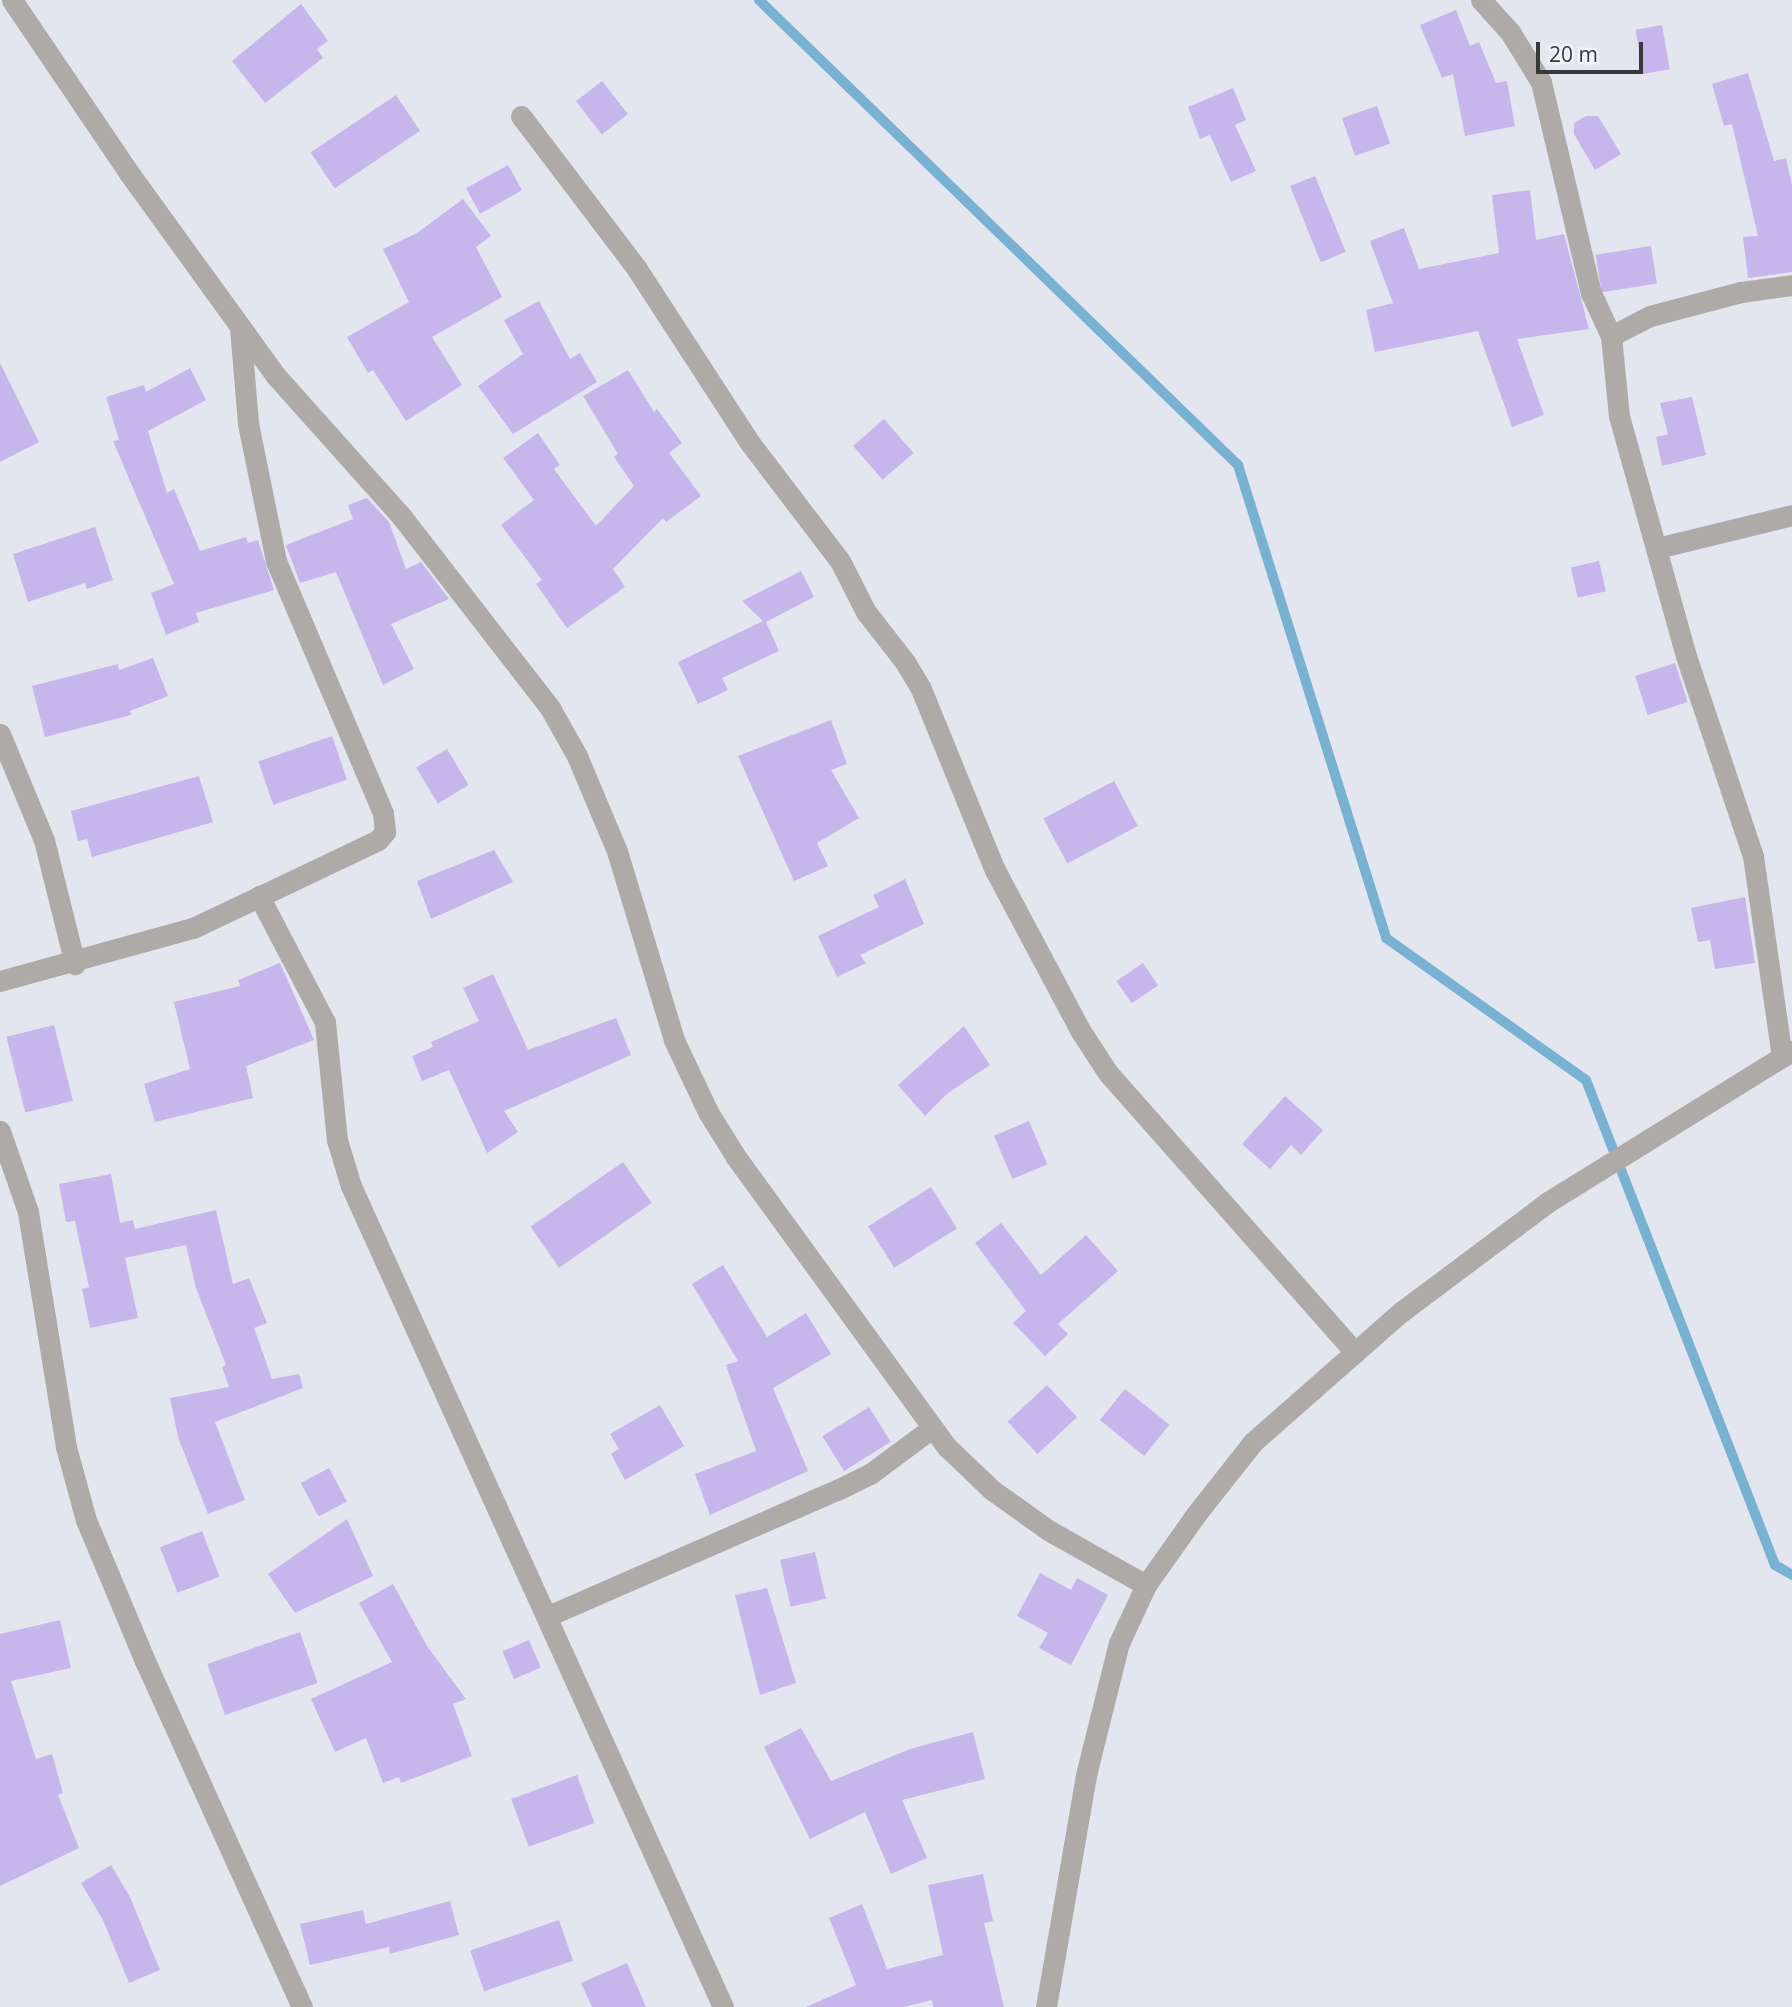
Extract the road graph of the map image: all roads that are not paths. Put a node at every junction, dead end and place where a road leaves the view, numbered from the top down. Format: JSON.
{"nodes":[{"id":1,"x":12,"y":0,"type":"edge"},
{"id":2,"x":1480,"y":0,"type":"edge"},
{"id":3,"x":521,"y":116,"type":"dead end"},
{"id":4,"x":1792,"y":285,"type":"edge"},
{"id":5,"x":240,"y":326,"type":"junction"},
{"id":6,"x":1611,"y":336,"type":"junction"},
{"id":7,"x":1792,"y":515,"type":"edge"},
{"id":8,"x":1657,"y":548,"type":"junction"},
{"id":9,"x":0,"y":734,"type":"edge"},
{"id":10,"x":259,"y":896,"type":"junction"},
{"id":11,"x":75,"y":964,"type":"junction"},
{"id":12,"x":0,"y":981,"type":"edge"},
{"id":13,"x":1787,"y":1054,"type":"edge"},
{"id":14,"x":0,"y":1132,"type":"edge"},
{"id":15,"x":1355,"y":1352,"type":"junction"},
{"id":16,"x":932,"y":1429,"type":"junction"},
{"id":17,"x":1146,"y":1585,"type":"junction"},
{"id":18,"x":548,"y":1616,"type":"junction"},
{"id":19,"x":302,"y":2007,"type":"edge"},
{"id":20,"x":723,"y":2007,"type":"edge"},
{"id":21,"x":1046,"y":2007,"type":"edge"}],
"edges":[{"from":1,"to":5,"type":"street"},
{"from":2,"to":6,"type":"street"},
{"from":3,"to":15,"type":"street"},
{"from":4,"to":6,"type":"street"},
{"from":5,"to":10,"type":"street"},
{"from":5,"to":16,"type":"street"},
{"from":6,"to":8,"type":"street"},
{"from":7,"to":8,"type":"street"},
{"from":8,"to":13,"type":"street"},
{"from":9,"to":11,"type":"street"},
{"from":10,"to":11,"type":"street"},
{"from":10,"to":18,"type":"street"},
{"from":11,"to":12,"type":"street"},
{"from":13,"to":15,"type":"street"},
{"from":14,"to":19,"type":"street"},
{"from":15,"to":17,"type":"street"},
{"from":16,"to":17,"type":"street"},
{"from":16,"to":18,"type":"street"},
{"from":17,"to":21,"type":"street"},
{"from":18,"to":20,"type":"street"}]}
